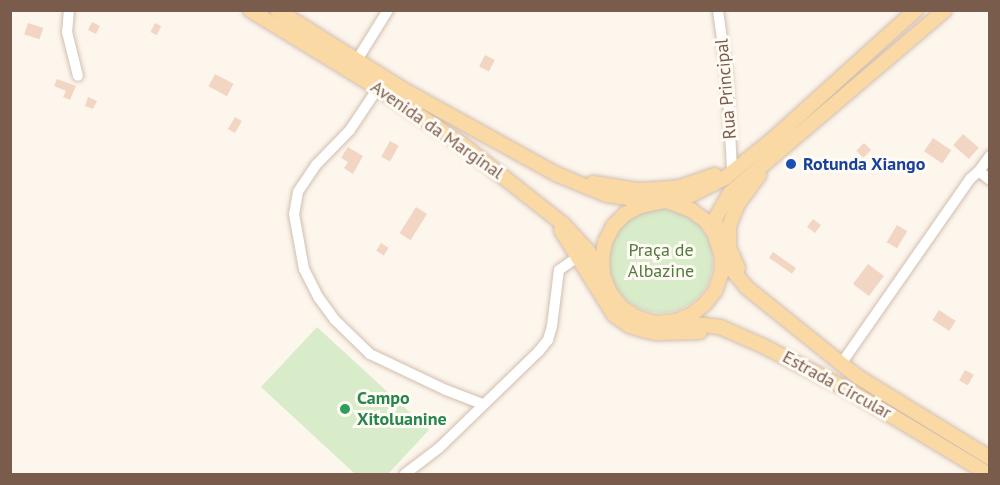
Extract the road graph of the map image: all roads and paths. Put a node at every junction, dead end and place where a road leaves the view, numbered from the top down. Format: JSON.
{"nodes":[{"id":1,"x":69,"y":10,"type":"edge"},
{"id":2,"x":250,"y":10,"type":"edge"},
{"id":3,"x":277,"y":10,"type":"edge"},
{"id":4,"x":388,"y":10,"type":"edge"},
{"id":5,"x":718,"y":10,"type":"edge"},
{"id":6,"x":916,"y":10,"type":"edge"},
{"id":7,"x":945,"y":10,"type":"edge"},
{"id":8,"x":357,"y":60,"type":"junction"},
{"id":9,"x":78,"y":76,"type":"dead end"},
{"id":10,"x":378,"y":88,"type":"junction"},
{"id":11,"x":773,"y":139,"type":"junction"},
{"id":12,"x":990,"y":156,"type":"edge"},
{"id":13,"x":767,"y":164,"type":"junction"},
{"id":14,"x":732,"y":167,"type":"junction"},
{"id":15,"x":979,"y":171,"type":"junction"},
{"id":16,"x":556,"y":174,"type":"junction"},
{"id":17,"x":990,"y":180,"type":"edge"},
{"id":18,"x":662,"y":202,"type":"junction"},
{"id":19,"x":549,"y":213,"type":"junction"},
{"id":20,"x":720,"y":253,"type":"junction"},
{"id":21,"x":579,"y":256,"type":"junction"},
{"id":22,"x":603,"y":276,"type":"junction"},
{"id":23,"x":762,"y":298,"type":"junction"},
{"id":24,"x":675,"y":321,"type":"junction"},
{"id":25,"x":764,"y":346,"type":"junction"},
{"id":26,"x":841,"y":364,"type":"junction"},
{"id":27,"x":483,"y":404,"type":"junction"},
{"id":28,"x":990,"y":458,"type":"edge"},
{"id":29,"x":405,"y":474,"type":"edge"},
{"id":30,"x":988,"y":474,"type":"edge"}],
"edges":[{"from":1,"to":9,"type":"street"},
{"from":2,"to":10,"type":"main road","name":"Avenida da Marginal"},
{"from":3,"to":8,"type":"main road","name":"Avenida da Marginal"},
{"from":4,"to":8,"type":"street"},
{"from":5,"to":14,"type":"street","name":"Rua Principal"},
{"from":6,"to":11,"type":"main road"},
{"from":7,"to":13,"type":"main road","name":"Estrada Circular"},
{"from":8,"to":16,"type":"main road","name":"Avenida da Marginal"},
{"from":10,"to":19,"type":"main road","name":"Avenida da Marginal"},
{"from":10,"to":27,"type":"street"},
{"from":11,"to":14,"type":"main road"},
{"from":11,"to":18,"type":"main road"},
{"from":12,"to":15,"type":"street"},
{"from":13,"to":20,"type":"main road","name":"Estrada Circular"},
{"from":13,"to":23,"type":"main road"},
{"from":14,"to":16,"type":"main road"},
{"from":15,"to":17,"type":"street"},
{"from":15,"to":26,"type":"street"},
{"from":16,"to":18,"type":"main road","name":"Avenida da Marginal"},
{"from":18,"to":20,"type":"main road"},
{"from":18,"to":22,"type":"main road"},
{"from":19,"to":21,"type":"main road"},
{"from":19,"to":22,"type":"main road","name":"Avenida da Marginal"},
{"from":20,"to":23,"type":"main road","name":"Estrada Circular"},
{"from":20,"to":24,"type":"main road"},
{"from":21,"to":25,"type":"main road"},
{"from":21,"to":27,"type":"street"},
{"from":22,"to":24,"type":"main road"},
{"from":23,"to":26,"type":"main road","name":"Estrada Circular"},
{"from":24,"to":25,"type":"main road","name":"Estrada Circular"},
{"from":25,"to":30,"type":"main road","name":"Estrada Circular"},
{"from":26,"to":28,"type":"main road","name":"Estrada Circular"},
{"from":27,"to":29,"type":"street"}]}
